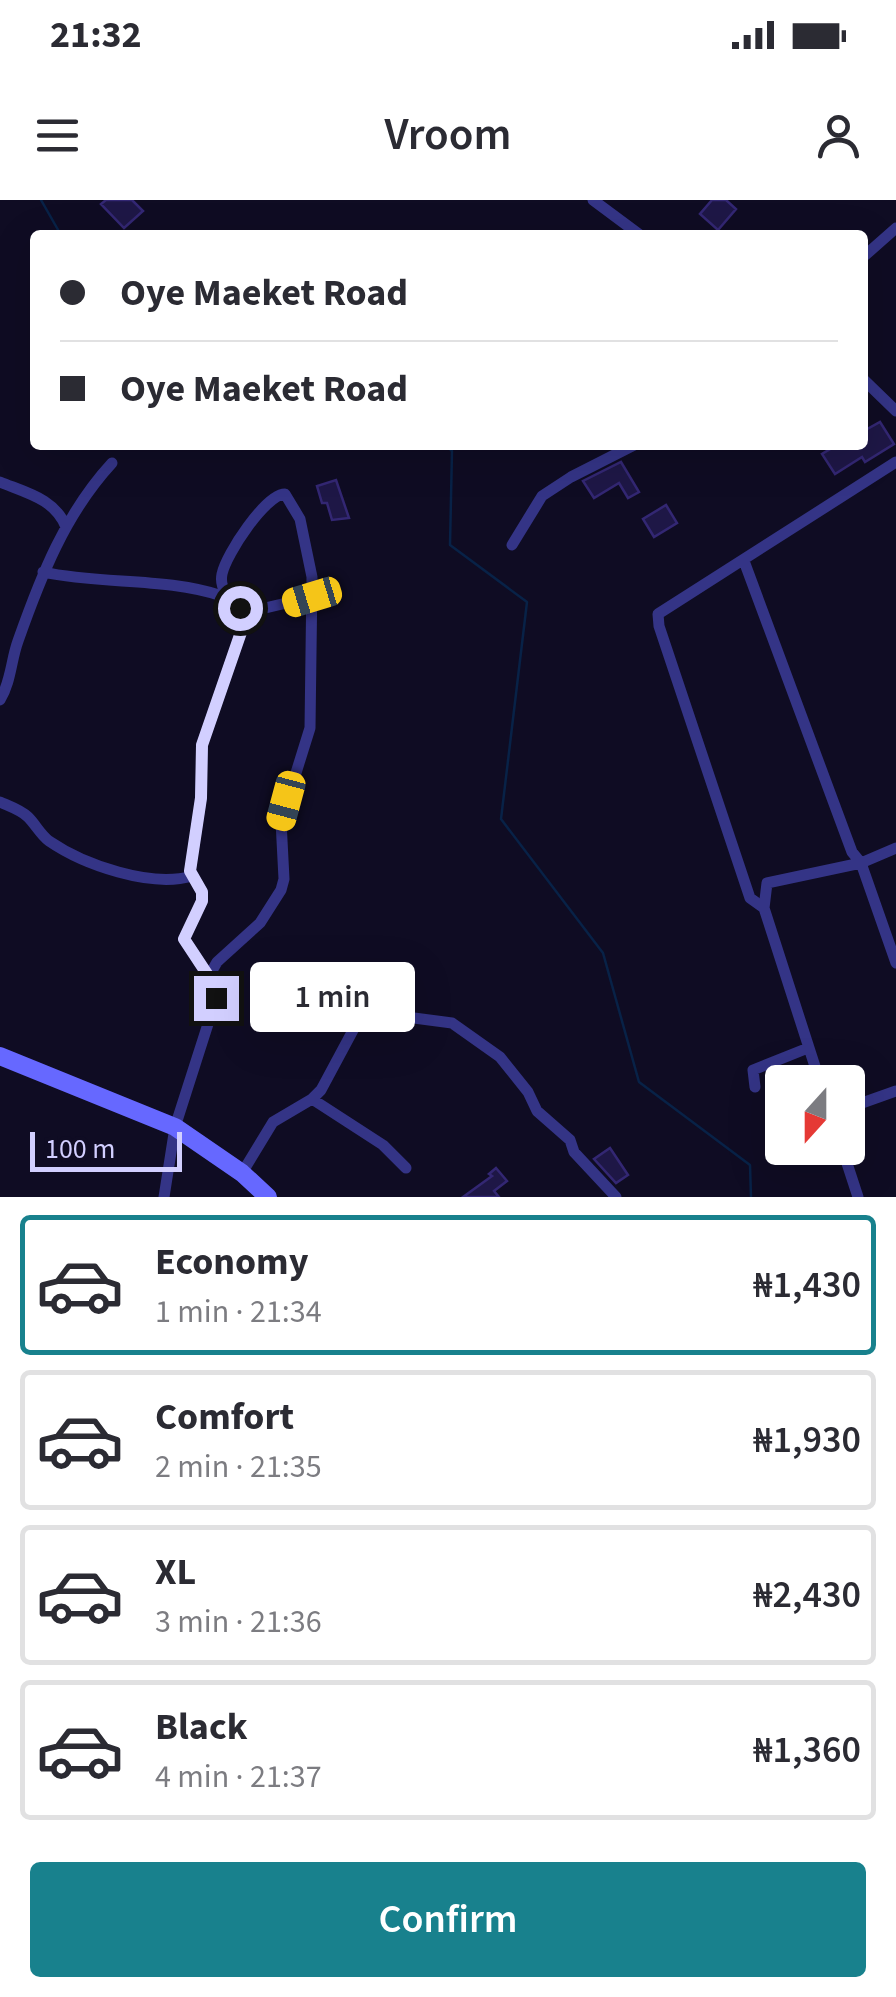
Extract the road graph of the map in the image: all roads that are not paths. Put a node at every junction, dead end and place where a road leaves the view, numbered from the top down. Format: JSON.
{"nodes":[{"id":1,"x":593,"y":200,"type":"edge"},
{"id":2,"x":896,"y":228,"type":"edge"},
{"id":3,"x":633,"y":230,"type":"edge"},
{"id":4,"x":868,"y":253,"type":"edge"},
{"id":5,"x":868,"y":384,"type":"edge"},
{"id":6,"x":896,"y":410,"type":"edge"},
{"id":7,"x":624,"y":450,"type":"edge"},
{"id":8,"x":896,"y":462,"type":"edge"},
{"id":9,"x":112,"y":463,"type":"dead end"},
{"id":10,"x":0,"y":482,"type":"edge"},
{"id":11,"x":66,"y":527,"type":"junction"},
{"id":12,"x":512,"y":545,"type":"dead end"},
{"id":13,"x":744,"y":561,"type":"junction"},
{"id":14,"x":43,"y":572,"type":"junction"},
{"id":15,"x":228,"y":597,"type":"junction"},
{"id":16,"x":312,"y":597,"type":"junction"},
{"id":17,"x":248,"y":612,"type":"junction"},
{"id":18,"x":0,"y":700,"type":"edge"},
{"id":19,"x":0,"y":802,"type":"edge"},
{"id":20,"x":896,"y":848,"type":"edge"},
{"id":21,"x":860,"y":863,"type":"junction"},
{"id":22,"x":192,"y":876,"type":"junction"},
{"id":23,"x":764,"y":908,"type":"junction"},
{"id":24,"x":896,"y":963,"type":"edge"},
{"id":25,"x":209,"y":976,"type":"junction"},
{"id":26,"x":808,"y":1048,"type":"junction"},
{"id":27,"x":0,"y":1056,"type":"edge"},
{"id":28,"x":814,"y":1065,"type":"edge"},
{"id":29,"x":755,"y":1087,"type":"dead end"},
{"id":30,"x":896,"y":1091,"type":"edge"},
{"id":31,"x":312,"y":1099,"type":"junction"},
{"id":32,"x":865,"y":1102,"type":"edge"},
{"id":33,"x":176,"y":1128,"type":"junction"},
{"id":34,"x":848,"y":1165,"type":"edge"},
{"id":35,"x":406,"y":1168,"type":"dead end"},
{"id":36,"x":242,"y":1173,"type":"junction"},
{"id":37,"x":164,"y":1197,"type":"edge"},
{"id":38,"x":268,"y":1197,"type":"edge"},
{"id":39,"x":616,"y":1197,"type":"edge"},
{"id":40,"x":858,"y":1197,"type":"edge"}],
"edges":[{"from":1,"to":3,"type":"street"},
{"from":2,"to":4,"type":"street"},
{"from":5,"to":6,"type":"street"},
{"from":7,"to":12,"type":"street"},
{"from":8,"to":13,"type":"street"},
{"from":9,"to":11,"type":"street"},
{"from":10,"to":11,"type":"street"},
{"from":11,"to":14,"type":"street"},
{"from":13,"to":21,"type":"street"},
{"from":13,"to":23,"type":"street"},
{"from":14,"to":15,"type":"street"},
{"from":14,"to":18,"type":"street"},
{"from":15,"to":16,"type":"street"},
{"from":15,"to":17,"type":"street"},
{"from":16,"to":17,"type":"street"},
{"from":16,"to":25,"type":"street"},
{"from":17,"to":22,"type":"street"},
{"from":19,"to":22,"type":"street"},
{"from":20,"to":21,"type":"street"},
{"from":21,"to":23,"type":"street"},
{"from":21,"to":24,"type":"street"},
{"from":22,"to":25,"type":"street"},
{"from":23,"to":26,"type":"street"},
{"from":25,"to":33,"type":"street"},
{"from":26,"to":28,"type":"street"},
{"from":26,"to":29,"type":"street"},
{"from":27,"to":33,"type":"main road"},
{"from":30,"to":32,"type":"street"},
{"from":31,"to":35,"type":"street"},
{"from":31,"to":36,"type":"street"},
{"from":31,"to":39,"type":"street"},
{"from":33,"to":36,"type":"main road"},
{"from":33,"to":37,"type":"street"},
{"from":34,"to":40,"type":"street"},
{"from":36,"to":38,"type":"main road"}]}
